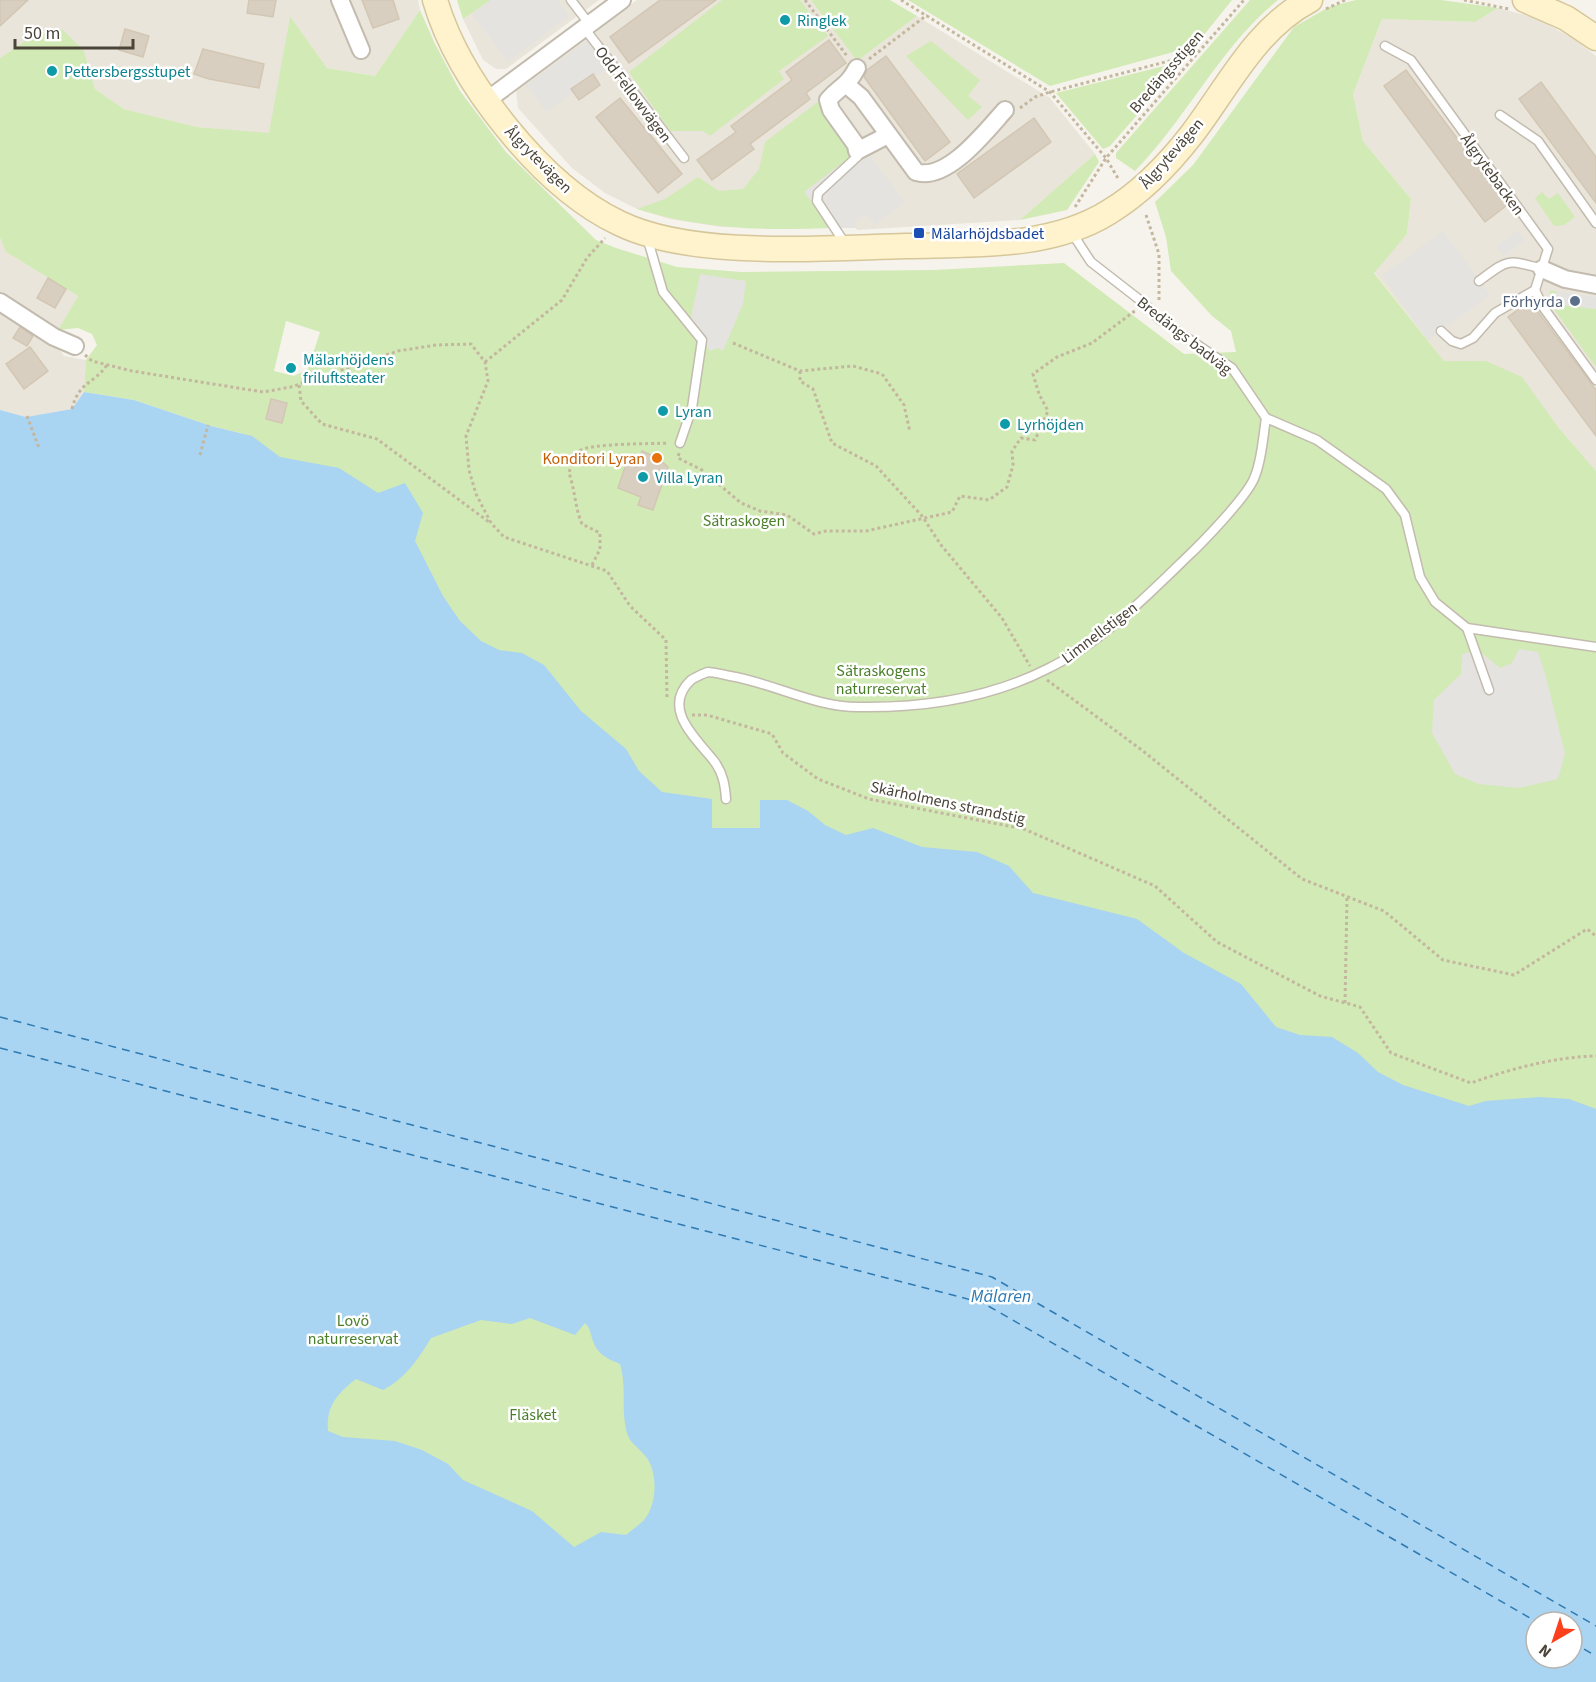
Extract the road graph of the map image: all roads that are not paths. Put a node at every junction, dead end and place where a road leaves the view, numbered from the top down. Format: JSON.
{"nodes":[{"id":1,"x":340,"y":0,"type":"edge"},
{"id":2,"x":435,"y":0,"type":"edge"},
{"id":3,"x":571,"y":0,"type":"edge"},
{"id":4,"x":622,"y":0,"type":"edge"},
{"id":5,"x":1525,"y":0,"type":"edge"},
{"id":6,"x":1318,"y":5,"type":"edge"},
{"id":7,"x":587,"y":27,"type":"junction"},
{"id":8,"x":1596,"y":38,"type":"edge"},
{"id":9,"x":1385,"y":46,"type":"dead end"},
{"id":10,"x":361,"y":50,"type":"dead end"},
{"id":11,"x":857,"y":68,"type":"road end"},
{"id":12,"x":848,"y":86,"type":"junction"},
{"id":13,"x":486,"y":101,"type":"junction"},
{"id":14,"x":1005,"y":110,"type":"road end"},
{"id":15,"x":1500,"y":115,"type":"dead end"},
{"id":16,"x":888,"y":135,"type":"junction"},
{"id":17,"x":857,"y":151,"type":"junction"},
{"id":18,"x":684,"y":158,"type":"dead end"},
{"id":19,"x":1596,"y":223,"type":"edge"},
{"id":20,"x":1070,"y":230,"type":"junction"},
{"id":21,"x":646,"y":234,"type":"junction"},
{"id":22,"x":848,"y":248,"type":"junction"},
{"id":23,"x":1542,"y":269,"type":"junction"},
{"id":24,"x":1479,"y":281,"type":"dead end"},
{"id":25,"x":1596,"y":285,"type":"edge"},
{"id":26,"x":1535,"y":290,"type":"junction"},
{"id":27,"x":0,"y":302,"type":"edge"},
{"id":28,"x":1441,"y":331,"type":"dead end"},
{"id":29,"x":75,"y":346,"type":"road end"},
{"id":30,"x":1596,"y":380,"type":"edge"},
{"id":31,"x":1266,"y":418,"type":"junction"},
{"id":32,"x":680,"y":443,"type":"road end"},
{"id":33,"x":1467,"y":628,"type":"junction"},
{"id":34,"x":1596,"y":647,"type":"edge"},
{"id":35,"x":1489,"y":690,"type":"dead end"},
{"id":36,"x":726,"y":800,"type":"dead end"}],
"edges":[{"from":1,"to":10,"type":"street"},
{"from":2,"to":13,"type":"street","name":"Ålgrytevägen"},
{"from":3,"to":7,"type":"lane"},
{"from":4,"to":7,"type":"street","name":"Odd Fellowvägen"},
{"from":5,"to":8,"type":"street"},
{"from":6,"to":20,"type":"street","name":"Ålgrytevägen"},
{"from":7,"to":13,"type":"street","name":"Odd Fellowvägen"},
{"from":7,"to":18,"type":"lane","name":"Odd Fellowvägen"},
{"from":9,"to":23,"type":"lane","name":"Ålgrytebacken"},
{"from":11,"to":12,"type":"street"},
{"from":12,"to":16,"type":"street"},
{"from":12,"to":17,"type":"street"},
{"from":13,"to":21,"type":"street","name":"Ålgrytevägen"},
{"from":14,"to":16,"type":"street"},
{"from":15,"to":19,"type":"lane"},
{"from":16,"to":17,"type":"street"},
{"from":17,"to":22,"type":"lane"},
{"from":20,"to":22,"type":"street","name":"Ålgrytevägen"},
{"from":20,"to":31,"type":"lane","name":"Bredängs badväg"},
{"from":21,"to":22,"type":"street","name":"Ålgrytevägen"},
{"from":21,"to":32,"type":"lane"},
{"from":23,"to":24,"type":"lane"},
{"from":23,"to":25,"type":"street"},
{"from":23,"to":26,"type":"lane"},
{"from":26,"to":28,"type":"lane"},
{"from":26,"to":30,"type":"lane"},
{"from":27,"to":29,"type":"street"},
{"from":31,"to":33,"type":"lane"},
{"from":31,"to":36,"type":"lane","name":"Limnellstigen"},
{"from":33,"to":34,"type":"lane"},
{"from":33,"to":35,"type":"lane"}]}
